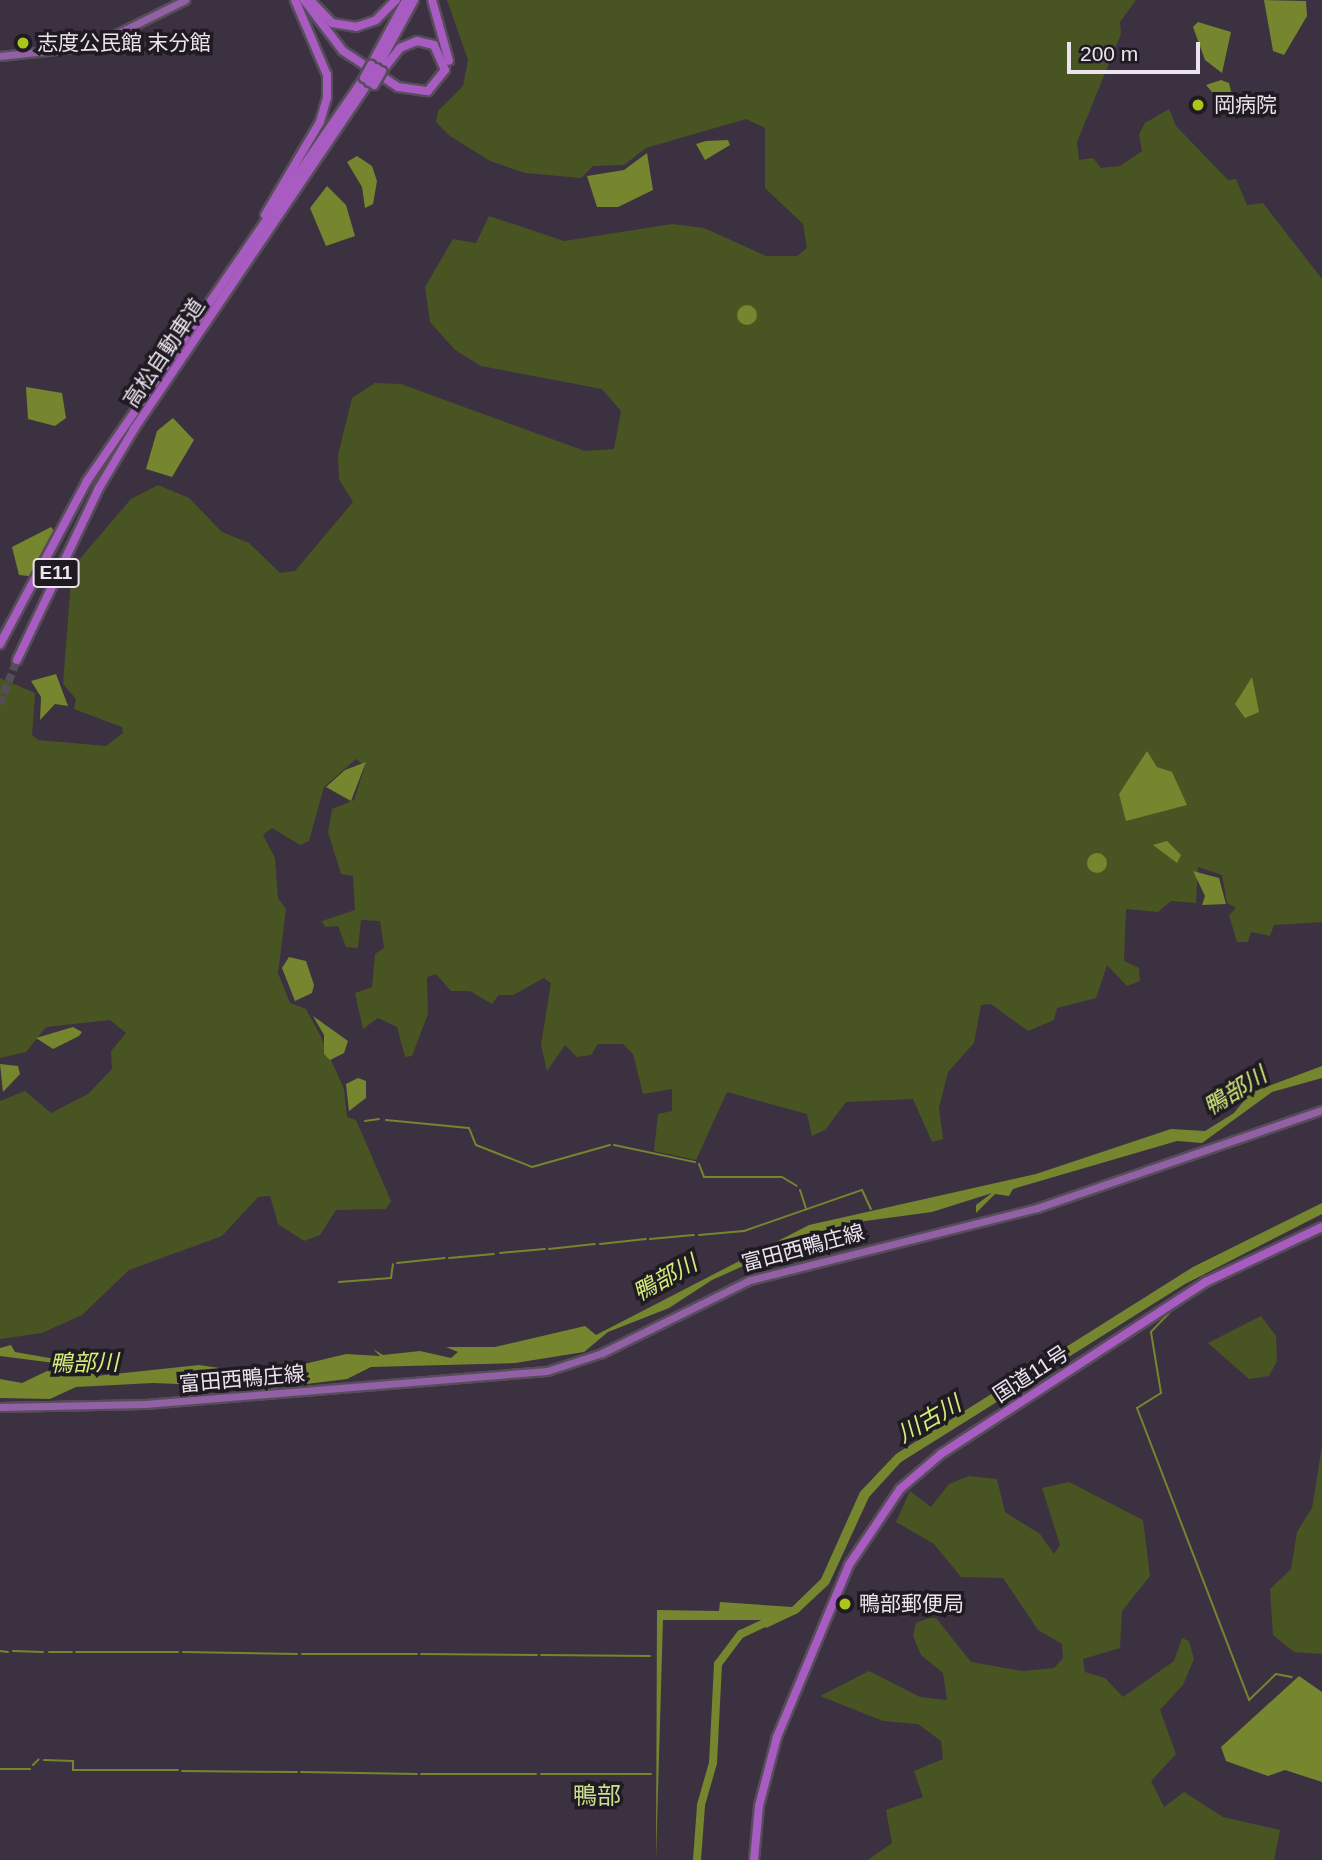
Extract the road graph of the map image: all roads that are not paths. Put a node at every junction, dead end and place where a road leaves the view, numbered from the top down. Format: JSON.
{"nodes":[{"id":1,"x":185,"y":0,"type":"edge"},
{"id":2,"x":300,"y":0,"type":"edge"},
{"id":3,"x":310,"y":0,"type":"edge"},
{"id":4,"x":396,"y":0,"type":"edge"},
{"id":5,"x":405,"y":0,"type":"edge"},
{"id":6,"x":414,"y":0,"type":"edge"},
{"id":7,"x":432,"y":0,"type":"edge"},
{"id":8,"x":0,"y":56,"type":"edge"},
{"id":9,"x":377,"y":68,"type":"junction"},
{"id":10,"x":341,"y":124,"type":"junction"},
{"id":11,"x":282,"y":198,"type":"junction"},
{"id":12,"x":270,"y":217,"type":"junction"},
{"id":13,"x":168,"y":369,"type":"junction"},
{"id":14,"x":0,"y":644,"type":"edge"},
{"id":15,"x":17,"y":660,"type":"tunnel mouth"},
{"id":16,"x":1322,"y":1110,"type":"edge"},
{"id":17,"x":1322,"y":1227,"type":"edge"},
{"id":18,"x":0,"y":1407,"type":"edge"},
{"id":19,"x":754,"y":1860,"type":"edge"}],
"edges":[{"from":1,"to":8,"type":"main road"},
{"from":2,"to":7,"type":"highway"},
{"from":2,"to":9,"type":"highway"},
{"from":2,"to":11,"type":"highway"},
{"from":3,"to":4,"type":"highway"},
{"from":5,"to":9,"type":"highway"},
{"from":6,"to":9,"type":"highway"},
{"from":9,"to":10,"type":"highway","bridge":true},
{"from":10,"to":11,"type":"highway","name":"高松自動車道","number":"E11"},
{"from":10,"to":11,"type":"highway","name":"高松自動車道","number":"E11"},
{"from":11,"to":12,"type":"highway"},
{"from":11,"to":12,"type":"highway","name":"高松自動車道","number":"E11"},
{"from":12,"to":13,"type":"highway","name":"高松自動車道","number":"E11"},
{"from":12,"to":13,"type":"highway","name":"高松自動車道","number":"E11"},
{"from":13,"to":14,"type":"highway","name":"高松自動車道","number":"E11"},
{"from":13,"to":15,"type":"highway","name":"高松自動車道","number":"E11"},
{"from":16,"to":18,"type":"main road","name":"富田西鴨庄線"},
{"from":17,"to":19,"type":"highway","name":"国道11号"}]}
